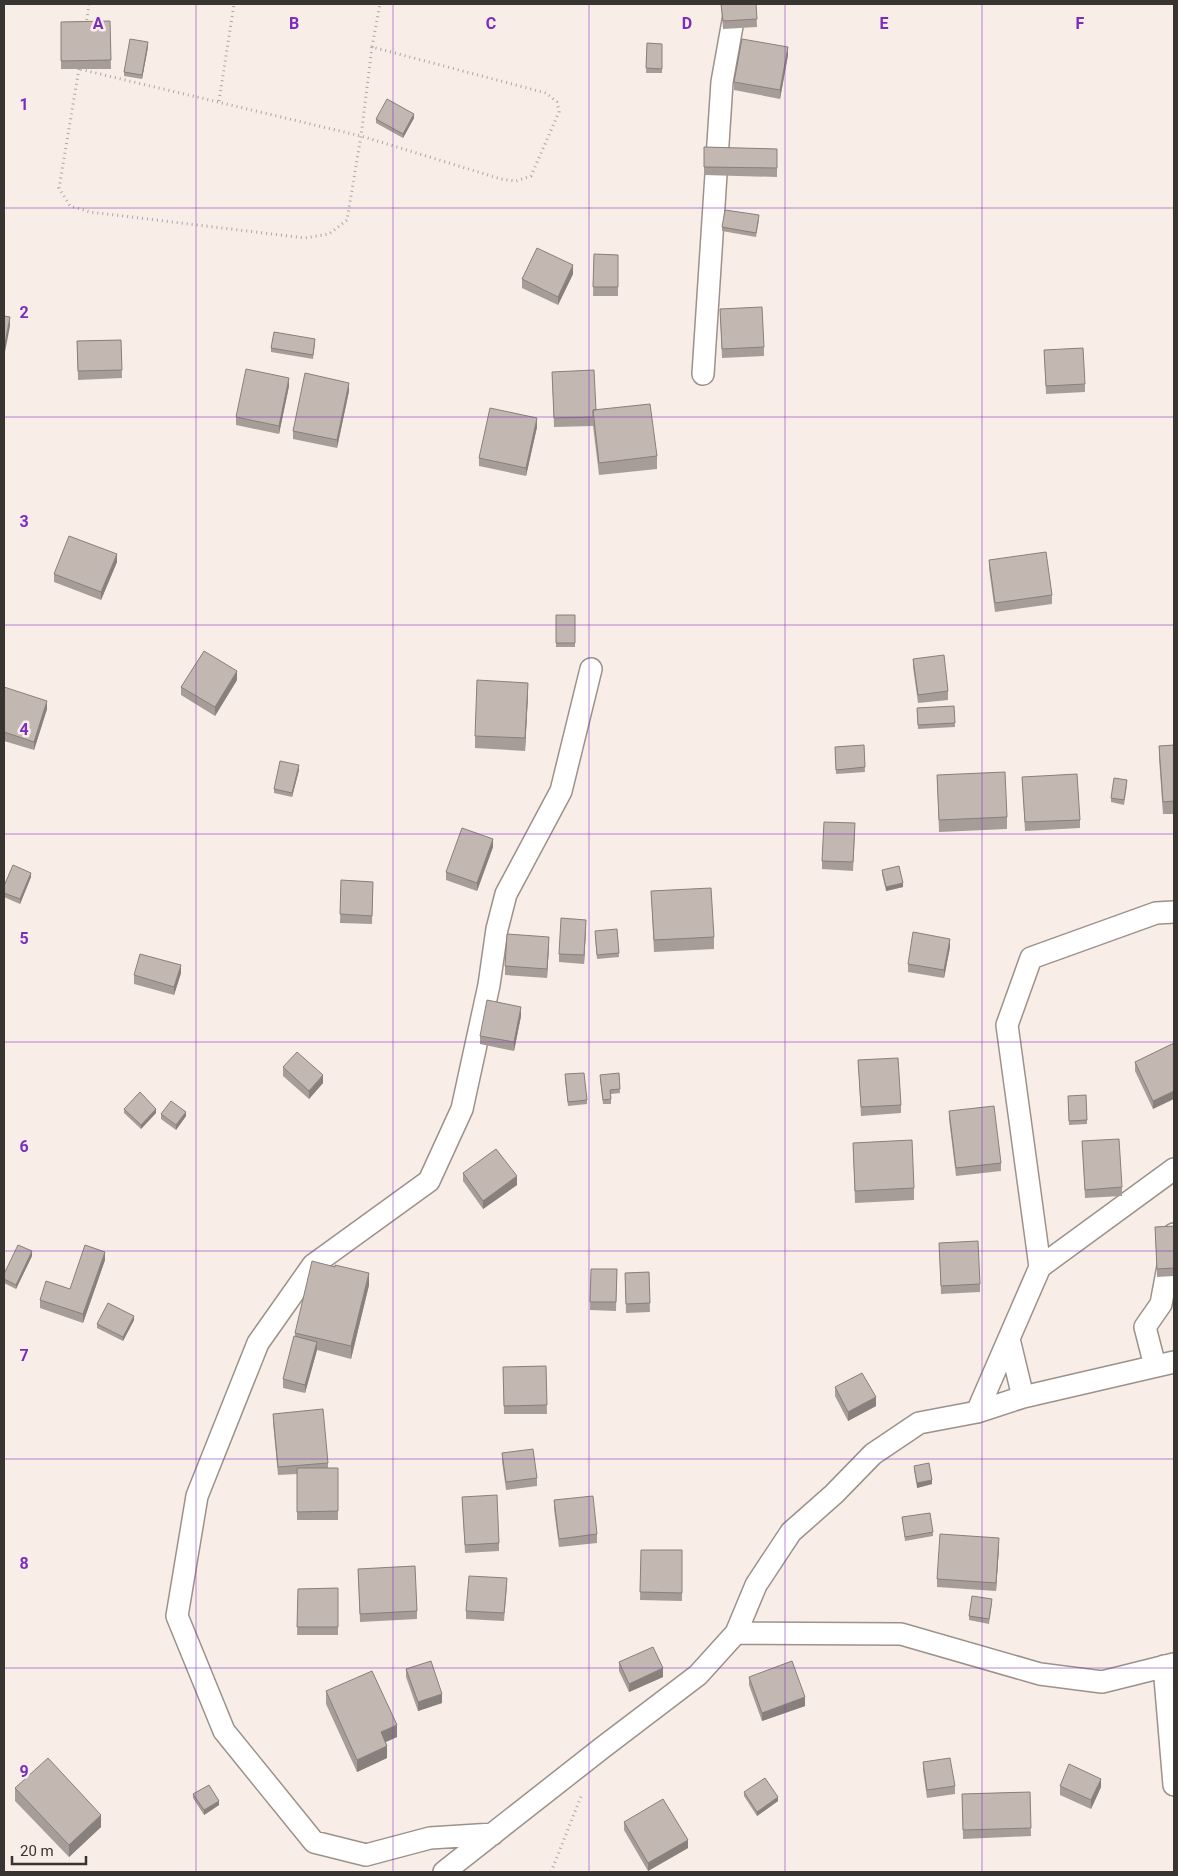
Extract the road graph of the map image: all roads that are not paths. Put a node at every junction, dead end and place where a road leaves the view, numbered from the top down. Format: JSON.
{"nodes":[{"id":1,"x":736,"y":4,"type":"edge"},
{"id":2,"x":703,"y":374,"type":"dead end"},
{"id":3,"x":590,"y":669,"type":"dead end"},
{"id":4,"x":1174,"y":912,"type":"edge"},
{"id":5,"x":1174,"y":1169,"type":"edge"},
{"id":6,"x":1174,"y":1234,"type":"edge"},
{"id":7,"x":1040,"y":1267,"type":"junction"},
{"id":8,"x":1009,"y":1339,"type":"junction"},
{"id":9,"x":1165,"y":1364,"type":"edge"},
{"id":10,"x":1023,"y":1397,"type":"junction"},
{"id":11,"x":976,"y":1412,"type":"junction"},
{"id":12,"x":736,"y":1633,"type":"junction"},
{"id":13,"x":1169,"y":1665,"type":"edge"},
{"id":14,"x":1174,"y":1785,"type":"edge"},
{"id":15,"x":493,"y":1834,"type":"junction"},
{"id":16,"x":444,"y":1872,"type":"edge"}],
"edges":[{"from":1,"to":2,"type":"street"},
{"from":3,"to":15,"type":"street"},
{"from":4,"to":7,"type":"street"},
{"from":5,"to":7,"type":"street"},
{"from":6,"to":9,"type":"street"},
{"from":7,"to":8,"type":"street"},
{"from":8,"to":10,"type":"street"},
{"from":8,"to":11,"type":"street"},
{"from":9,"to":10,"type":"street"},
{"from":10,"to":11,"type":"street"},
{"from":11,"to":12,"type":"street"},
{"from":12,"to":13,"type":"street"},
{"from":12,"to":15,"type":"street"},
{"from":13,"to":14,"type":"street"},
{"from":15,"to":16,"type":"street"}]}
